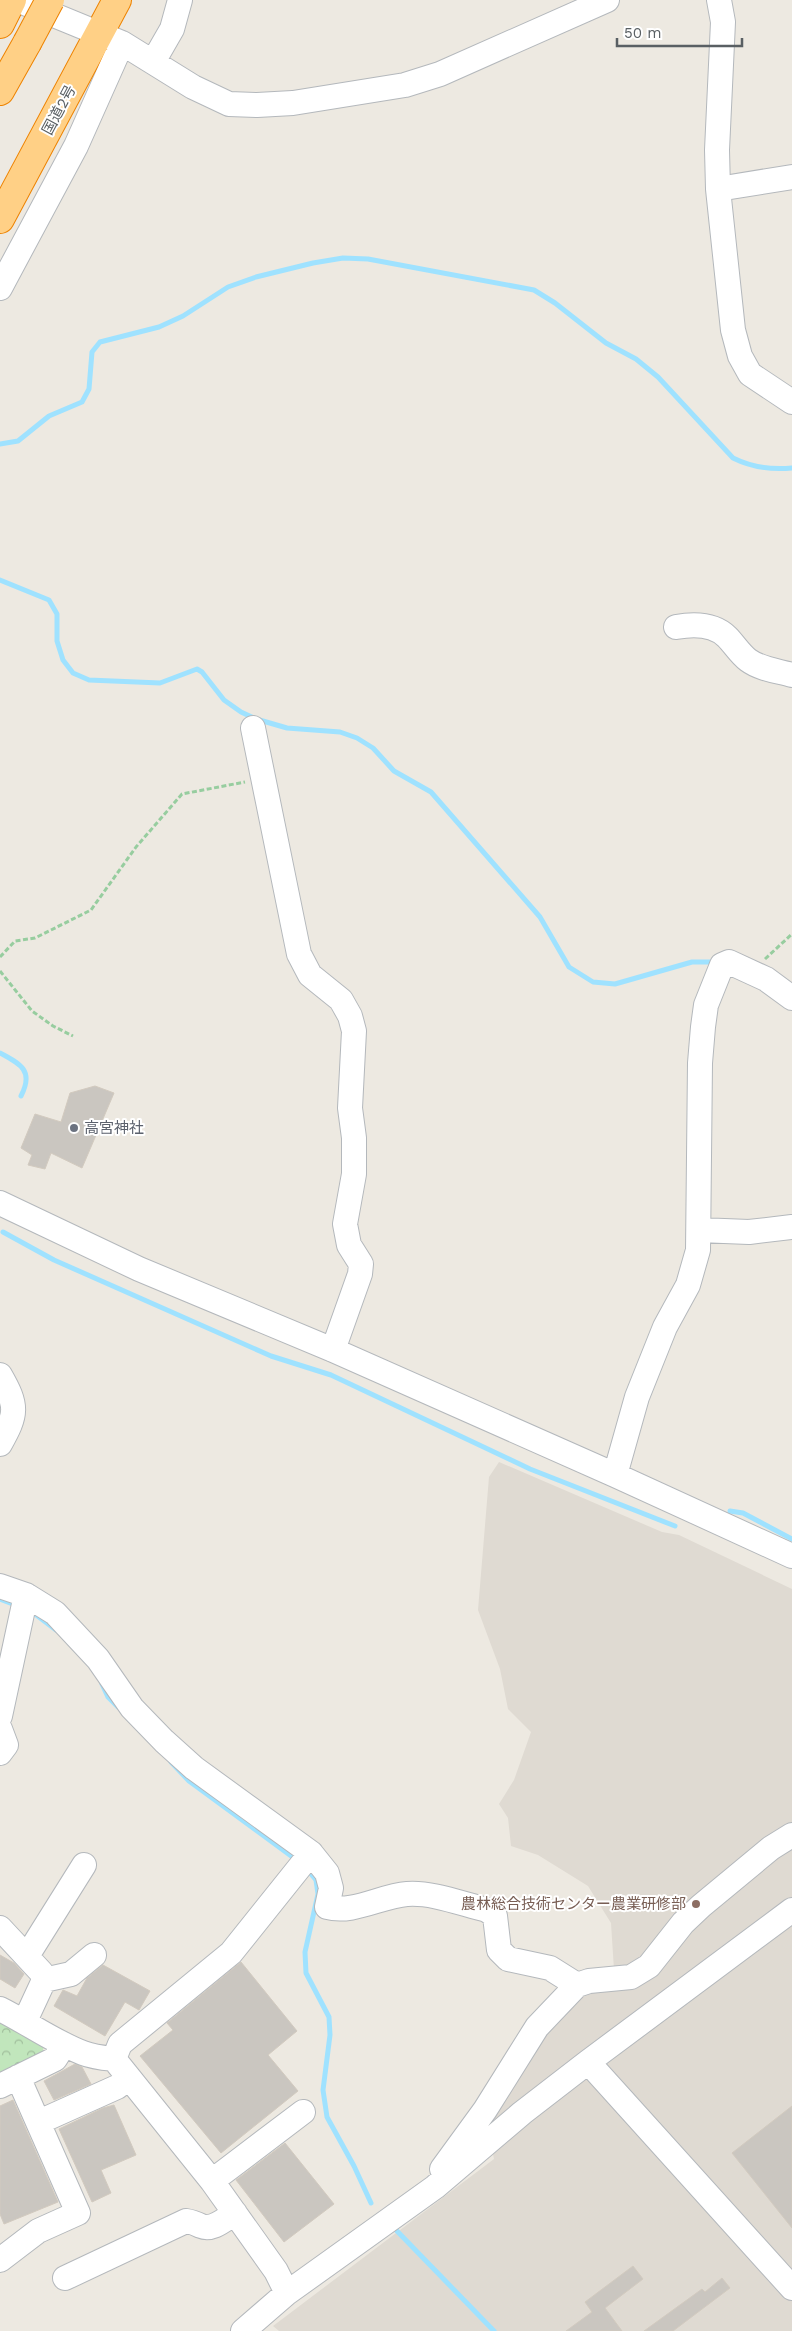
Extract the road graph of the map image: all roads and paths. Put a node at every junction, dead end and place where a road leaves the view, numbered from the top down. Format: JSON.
{"nodes":[{"id":1,"x":12,"y":0,"type":"edge"},
{"id":2,"x":17,"y":0,"type":"edge"},
{"id":3,"x":50,"y":0,"type":"edge"},
{"id":4,"x":117,"y":0,"type":"edge"},
{"id":5,"x":180,"y":0,"type":"edge"},
{"id":6,"x":606,"y":0,"type":"edge"},
{"id":7,"x":719,"y":0,"type":"edge"},
{"id":8,"x":0,"y":24,"type":"edge"},
{"id":9,"x":111,"y":39,"type":"junction"},
{"id":10,"x":153,"y":62,"type":"junction"},
{"id":11,"x":0,"y":91,"type":"edge"},
{"id":12,"x":792,"y":177,"type":"edge"},
{"id":13,"x":718,"y":189,"type":"junction"},
{"id":14,"x":0,"y":219,"type":"edge"},
{"id":15,"x":0,"y":288,"type":"edge"},
{"id":16,"x":792,"y":402,"type":"edge"},
{"id":17,"x":676,"y":627,"type":"dead end"},
{"id":18,"x":792,"y":675,"type":"edge"},
{"id":19,"x":253,"y":728,"type":"dead end"},
{"id":20,"x":262,"y":778,"type":"junction"},
{"id":21,"x":792,"y":934,"type":"edge"},
{"id":22,"x":0,"y":957,"type":"edge"},
{"id":23,"x":0,"y":971,"type":"edge"},
{"id":24,"x":751,"y":971,"type":"junction"},
{"id":25,"x":792,"y":998,"type":"edge"},
{"id":26,"x":73,"y":1036,"type":"dead end"},
{"id":27,"x":0,"y":1204,"type":"edge"},
{"id":28,"x":792,"y":1227,"type":"edge"},
{"id":29,"x":699,"y":1230,"type":"junction"},
{"id":30,"x":333,"y":1350,"type":"junction"},
{"id":31,"x":0,"y":1375,"type":"edge"},
{"id":32,"x":0,"y":1444,"type":"edge"},
{"id":33,"x":615,"y":1475,"type":"junction"},
{"id":34,"x":792,"y":1556,"type":"edge"},
{"id":35,"x":0,"y":1586,"type":"edge"},
{"id":36,"x":26,"y":1595,"type":"junction"},
{"id":37,"x":0,"y":1716,"type":"edge"},
{"id":38,"x":0,"y":1729,"type":"edge"},
{"id":39,"x":0,"y":1753,"type":"edge"},
{"id":40,"x":792,"y":1835,"type":"edge"},
{"id":41,"x":311,"y":1853,"type":"junction"},
{"id":42,"x":84,"y":1865,"type":"dead end"},
{"id":43,"x":792,"y":1910,"type":"edge"},
{"id":44,"x":0,"y":1928,"type":"edge"},
{"id":45,"x":94,"y":1955,"type":"dead end"},
{"id":46,"x":28,"y":1956,"type":"junction"},
{"id":47,"x":44,"y":1980,"type":"junction"},
{"id":48,"x":576,"y":1985,"type":"junction"},
{"id":49,"x":0,"y":2009,"type":"edge"},
{"id":50,"x":25,"y":2021,"type":"junction"},
{"id":51,"x":64,"y":2045,"type":"junction"},
{"id":52,"x":114,"y":2060,"type":"junction"},
{"id":53,"x":588,"y":2062,"type":"junction"},
{"id":54,"x":129,"y":2078,"type":"junction"},
{"id":55,"x":9,"y":2082,"type":"edge"},
{"id":56,"x":303,"y":2112,"type":"dead end"},
{"id":57,"x":38,"y":2122,"type":"junction"},
{"id":58,"x":212,"y":2181,"type":"junction"},
{"id":59,"x":435,"y":2187,"type":"junction"},
{"id":60,"x":235,"y":2213,"type":"junction"},
{"id":61,"x":0,"y":2260,"type":"edge"},
{"id":62,"x":65,"y":2278,"type":"dead end"},
{"id":63,"x":792,"y":2288,"type":"edge"},
{"id":64,"x":287,"y":2293,"type":"junction"},
{"id":65,"x":266,"y":2322,"type":"edge"},
{"id":66,"x":243,"y":2331,"type":"edge"}],
"edges":[{"from":1,"to":8,"type":"highway"},
{"from":2,"to":9,"type":"street"},
{"from":3,"to":11,"type":"highway","bridge":true},
{"from":4,"to":9,"type":"highway","name":"国道2号"},
{"from":5,"to":10,"type":"street"},
{"from":6,"to":10,"type":"street"},
{"from":7,"to":13,"type":"street"},
{"from":9,"to":10,"type":"street"},
{"from":9,"to":14,"type":"highway","name":"国道2号"},
{"from":9,"to":15,"type":"street"},
{"from":12,"to":13,"type":"street"},
{"from":13,"to":16,"type":"street"},
{"from":17,"to":18,"type":"street"},
{"from":19,"to":20,"type":"street"},
{"from":20,"to":22,"type":"path"},
{"from":20,"to":30,"type":"street"},
{"from":21,"to":24,"type":"path"},
{"from":23,"to":26,"type":"path"},
{"from":24,"to":25,"type":"street"},
{"from":24,"to":29,"type":"street"},
{"from":27,"to":30,"type":"street"},
{"from":28,"to":29,"type":"street"},
{"from":29,"to":33,"type":"street"},
{"from":30,"to":33,"type":"street"},
{"from":31,"to":32,"type":"street"},
{"from":33,"to":34,"type":"street"},
{"from":35,"to":36,"type":"street"},
{"from":36,"to":37,"type":"street"},
{"from":36,"to":41,"type":"street"},
{"from":38,"to":39,"type":"street"},
{"from":40,"to":48,"type":"street"},
{"from":41,"to":48,"type":"street"},
{"from":41,"to":52,"type":"street"},
{"from":42,"to":46,"type":"street"},
{"from":43,"to":53,"type":"street"},
{"from":44,"to":46,"type":"street"},
{"from":45,"to":47,"type":"street"},
{"from":46,"to":47,"type":"street"},
{"from":47,"to":50,"type":"street"},
{"from":48,"to":59,"type":"street"},
{"from":49,"to":50,"type":"street"},
{"from":50,"to":51,"type":"street"},
{"from":51,"to":52,"type":"street"},
{"from":51,"to":55,"type":"street"},
{"from":52,"to":54,"type":"street"},
{"from":53,"to":59,"type":"street"},
{"from":53,"to":63,"type":"street"},
{"from":54,"to":57,"type":"street"},
{"from":54,"to":58,"type":"street"},
{"from":55,"to":57,"type":"street"},
{"from":56,"to":58,"type":"street"},
{"from":57,"to":61,"type":"street"},
{"from":58,"to":60,"type":"street"},
{"from":59,"to":64,"type":"street"},
{"from":60,"to":62,"type":"street"},
{"from":60,"to":64,"type":"street"},
{"from":64,"to":65,"type":"street"},
{"from":65,"to":66,"type":"street"}]}
